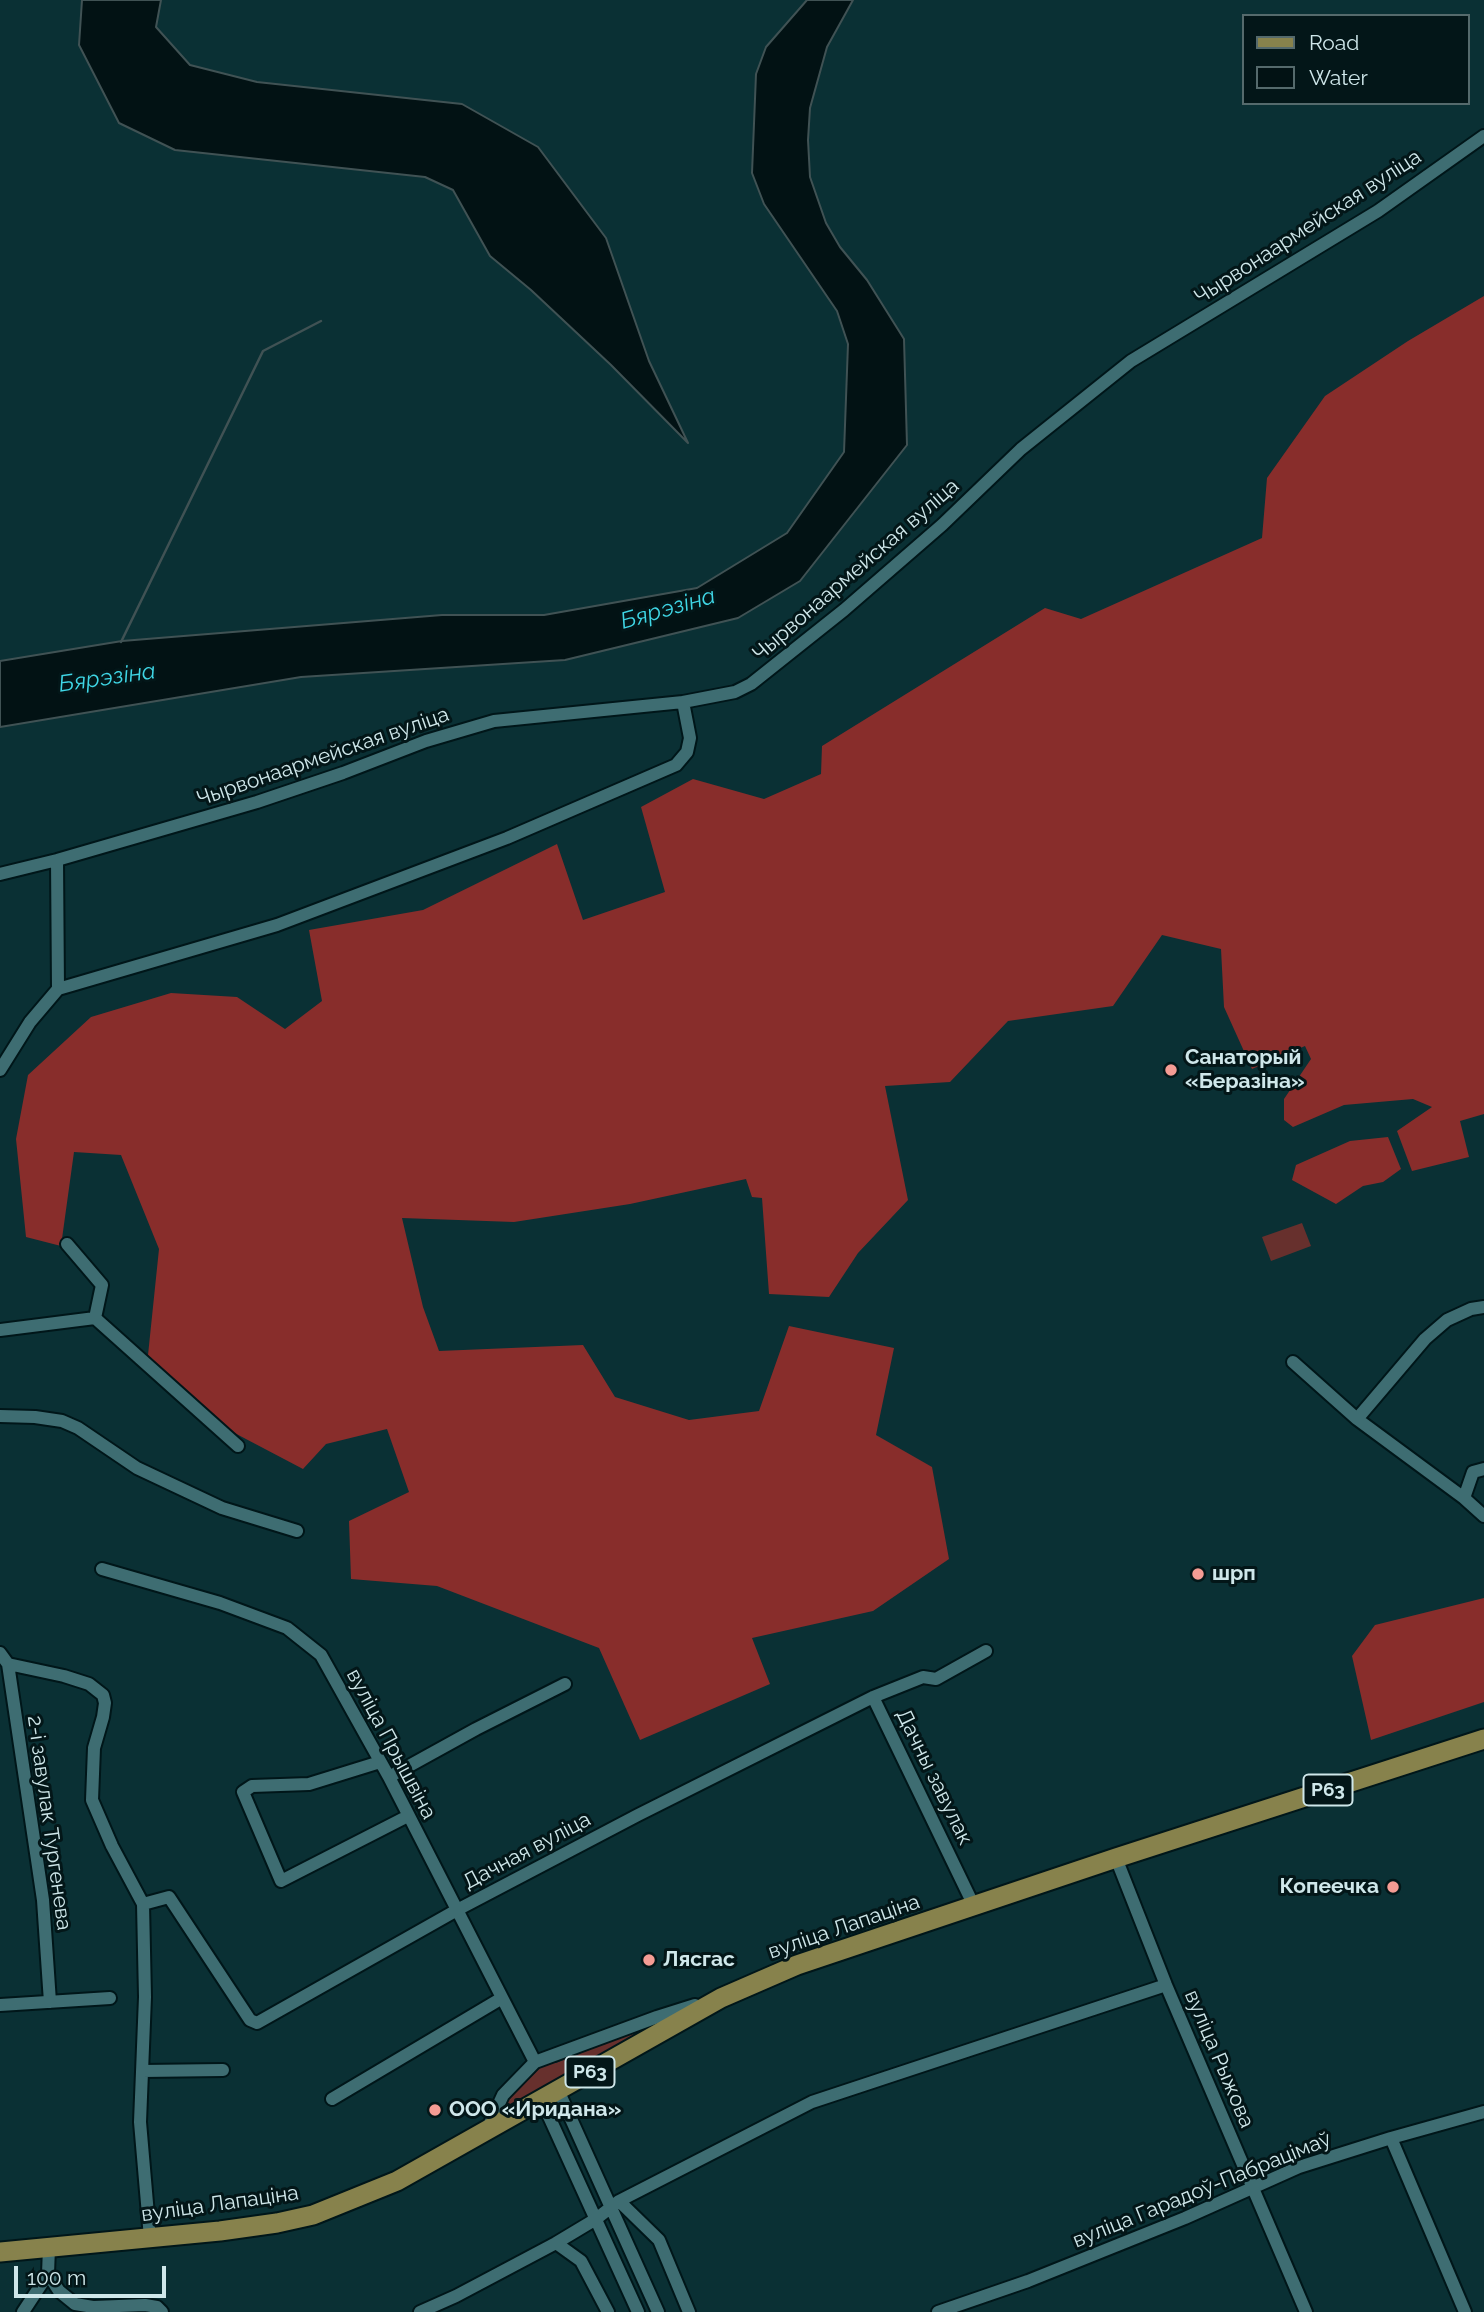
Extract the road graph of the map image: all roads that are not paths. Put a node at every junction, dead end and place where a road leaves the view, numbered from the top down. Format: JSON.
{"nodes":[{"id":1,"x":1484,"y":136,"type":"edge"},
{"id":2,"x":683,"y":702,"type":"junction"},
{"id":3,"x":57,"y":860,"type":"junction"},
{"id":4,"x":0,"y":874,"type":"edge"},
{"id":5,"x":58,"y":989,"type":"junction"},
{"id":6,"x":0,"y":1070,"type":"edge"},
{"id":7,"x":67,"y":1244,"type":"dead end"},
{"id":8,"x":1484,"y":1307,"type":"edge"},
{"id":9,"x":95,"y":1318,"type":"junction"},
{"id":10,"x":0,"y":1329,"type":"edge"},
{"id":11,"x":1293,"y":1362,"type":"dead end"},
{"id":12,"x":0,"y":1416,"type":"edge"},
{"id":13,"x":1357,"y":1419,"type":"junction"},
{"id":14,"x":238,"y":1446,"type":"dead end"},
{"id":15,"x":1484,"y":1469,"type":"edge"},
{"id":16,"x":1464,"y":1498,"type":"junction"},
{"id":17,"x":1484,"y":1516,"type":"edge"},
{"id":18,"x":297,"y":1531,"type":"dead end"},
{"id":19,"x":102,"y":1569,"type":"dead end"},
{"id":20,"x":986,"y":1651,"type":"dead end"},
{"id":21,"x":0,"y":1653,"type":"edge"},
{"id":22,"x":8,"y":1664,"type":"junction"},
{"id":23,"x":565,"y":1684,"type":"dead end"},
{"id":24,"x":873,"y":1697,"type":"junction"},
{"id":25,"x":1484,"y":1739,"type":"edge"},
{"id":26,"x":380,"y":1762,"type":"junction"},
{"id":27,"x":389,"y":1777,"type":"junction"},
{"id":28,"x":408,"y":1816,"type":"junction"},
{"id":29,"x":1116,"y":1858,"type":"junction"},
{"id":30,"x":143,"y":1904,"type":"junction"},
{"id":31,"x":974,"y":1906,"type":"junction"},
{"id":32,"x":457,"y":1910,"type":"junction"},
{"id":33,"x":1166,"y":1985,"type":"junction"},
{"id":34,"x":110,"y":1998,"type":"dead end"},
{"id":35,"x":502,"y":1998,"type":"junction"},
{"id":36,"x":720,"y":1998,"type":"junction"},
{"id":37,"x":50,"y":2002,"type":"junction"},
{"id":38,"x":0,"y":2005,"type":"edge"},
{"id":39,"x":535,"y":2062,"type":"junction"},
{"id":40,"x":223,"y":2070,"type":"dead end"},
{"id":41,"x":142,"y":2071,"type":"junction"},
{"id":42,"x":549,"y":2094,"type":"junction"},
{"id":43,"x":332,"y":2099,"type":"dead end"},
{"id":44,"x":1484,"y":2112,"type":"edge"},
{"id":45,"x":487,"y":2131,"type":"junction"},
{"id":46,"x":1391,"y":2138,"type":"junction"},
{"id":47,"x":1253,"y":2188,"type":"junction"},
{"id":48,"x":615,"y":2203,"type":"junction"},
{"id":49,"x":596,"y":2218,"type":"junction"},
{"id":50,"x":150,"y":2238,"type":"junction"},
{"id":51,"x":556,"y":2243,"type":"junction"},
{"id":52,"x":49,"y":2247,"type":"junction"},
{"id":53,"x":0,"y":2252,"type":"edge"},
{"id":54,"x":48,"y":2274,"type":"junction"},
{"id":55,"x":23,"y":2312,"type":"edge"},
{"id":56,"x":162,"y":2312,"type":"edge"},
{"id":57,"x":420,"y":2312,"type":"edge"},
{"id":58,"x":608,"y":2312,"type":"edge"},
{"id":59,"x":638,"y":2312,"type":"edge"},
{"id":60,"x":659,"y":2312,"type":"edge"},
{"id":61,"x":689,"y":2312,"type":"edge"},
{"id":62,"x":938,"y":2312,"type":"edge"},
{"id":63,"x":1306,"y":2312,"type":"edge"},
{"id":64,"x":1465,"y":2312,"type":"edge"}],
"edges":[{"from":1,"to":2,"type":"street","name":"Чырвонаармейская вуліца"},
{"from":2,"to":3,"type":"street","name":"Чырвонаармейская вуліца"},
{"from":2,"to":5,"type":"street"},
{"from":3,"to":4,"type":"street","name":"Чырвонаармейская вуліца"},
{"from":3,"to":5,"type":"street"},
{"from":5,"to":6,"type":"street"},
{"from":7,"to":9,"type":"street"},
{"from":8,"to":13,"type":"street"},
{"from":9,"to":10,"type":"street"},
{"from":9,"to":14,"type":"street"},
{"from":11,"to":13,"type":"street"},
{"from":12,"to":18,"type":"street"},
{"from":13,"to":16,"type":"street"},
{"from":15,"to":16,"type":"street"},
{"from":16,"to":17,"type":"street"},
{"from":19,"to":26,"type":"street","name":"вуліца Прышвіна"},
{"from":20,"to":24,"type":"street","name":"Дачная вуліца"},
{"from":21,"to":22,"type":"street","name":"2-і завулак Тургенева"},
{"from":22,"to":30,"type":"street"},
{"from":22,"to":37,"type":"street","name":"2-і завулак Тургенева"},
{"from":23,"to":27,"type":"street"},
{"from":24,"to":31,"type":"street","name":"Дачны завулак"},
{"from":24,"to":32,"type":"street","name":"Дачная вуліца"},
{"from":25,"to":29,"type":"main road","name":"вуліца Лапаціна","number":"Р63"},
{"from":26,"to":27,"type":"street","name":"вуліца Прышвіна"},
{"from":26,"to":28,"type":"street"},
{"from":27,"to":28,"type":"street","name":"вуліца Прышвіна"},
{"from":28,"to":32,"type":"street","name":"вуліца Прышвіна"},
{"from":29,"to":31,"type":"main road","name":"вуліца Лапаціна","number":"Р63"},
{"from":29,"to":33,"type":"street","name":"вуліца Рыжова"},
{"from":30,"to":32,"type":"street","name":"Дачная вуліца"},
{"from":30,"to":41,"type":"street"},
{"from":31,"to":36,"type":"main road","name":"вуліца Лапаціна","number":"Р63"},
{"from":32,"to":35,"type":"street","name":"вуліца Прышвіна"},
{"from":33,"to":47,"type":"street","name":"вуліца Рыжова"},
{"from":33,"to":48,"type":"street"},
{"from":34,"to":37,"type":"street"},
{"from":35,"to":39,"type":"street","name":"вуліца Прышвіна"},
{"from":35,"to":43,"type":"street"},
{"from":36,"to":39,"type":"street"},
{"from":36,"to":42,"type":"main road","name":"вуліца Лапаціна","number":"Р63"},
{"from":37,"to":38,"type":"street"},
{"from":39,"to":45,"type":"street"},
{"from":40,"to":41,"type":"street"},
{"from":41,"to":50,"type":"street"},
{"from":42,"to":45,"type":"main road","name":"вуліца Лапаціна","number":"Р63"},
{"from":42,"to":48,"type":"street"},
{"from":42,"to":49,"type":"street"},
{"from":44,"to":46,"type":"street","name":"вуліца Гарадоў-Пабрацімаў"},
{"from":45,"to":50,"type":"main road","name":"вуліца Лапаціна","number":"Р63"},
{"from":46,"to":47,"type":"street","name":"вуліца Гарадоў-Пабрацімаў"},
{"from":46,"to":64,"type":"street"},
{"from":47,"to":62,"type":"street","name":"вуліца Гарадоў-Пабрацімаў"},
{"from":47,"to":63,"type":"street","name":"вуліца Рыжова"},
{"from":48,"to":49,"type":"street"},
{"from":48,"to":60,"type":"street"},
{"from":48,"to":61,"type":"street"},
{"from":49,"to":51,"type":"street"},
{"from":49,"to":59,"type":"street"},
{"from":50,"to":52,"type":"main road","name":"вуліца Лапаціна","number":"Р63"},
{"from":51,"to":57,"type":"street"},
{"from":51,"to":58,"type":"street"},
{"from":52,"to":53,"type":"main road","name":"вуліца Лапаціна","number":"Р63"},
{"from":52,"to":54,"type":"street"},
{"from":54,"to":55,"type":"street"},
{"from":54,"to":56,"type":"street"}]}
